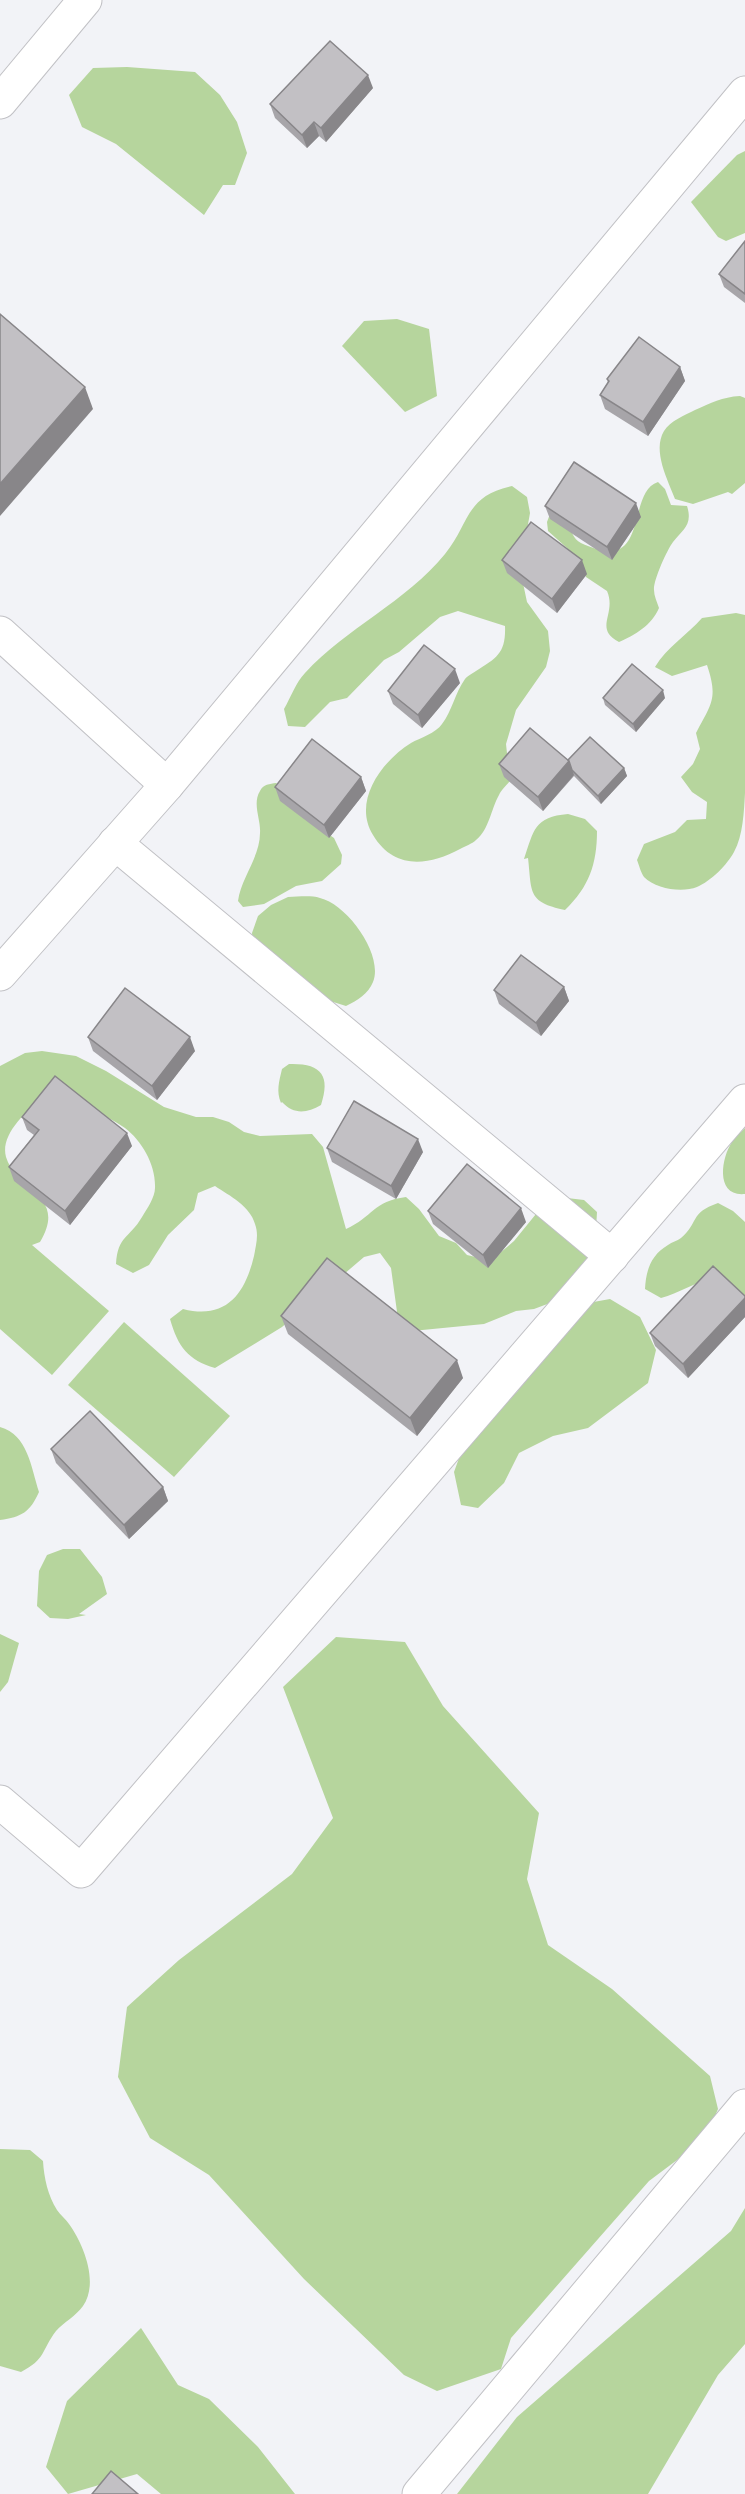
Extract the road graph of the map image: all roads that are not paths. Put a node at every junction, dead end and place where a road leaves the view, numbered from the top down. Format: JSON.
{"nodes":[{"id":1,"x":85,"y":0,"type":"edge"},
{"id":2,"x":745,"y":93,"type":"edge"},
{"id":3,"x":0,"y":102,"type":"edge"},
{"id":4,"x":0,"y":633,"type":"edge"},
{"id":5,"x":167,"y":785,"type":"junction"},
{"id":6,"x":115,"y":843,"type":"junction"},
{"id":7,"x":0,"y":974,"type":"edge"},
{"id":8,"x":745,"y":1101,"type":"edge"},
{"id":9,"x":612,"y":1256,"type":"junction"},
{"id":10,"x":0,"y":1802,"type":"edge"},
{"id":11,"x":745,"y":2106,"type":"edge"},
{"id":12,"x":418,"y":2494,"type":"edge"}],
"edges":[{"from":1,"to":3,"type":"street"},
{"from":2,"to":5,"type":"street"},
{"from":4,"to":5,"type":"street"},
{"from":5,"to":6,"type":"street"},
{"from":6,"to":7,"type":"street"},
{"from":6,"to":9,"type":"street"},
{"from":8,"to":9,"type":"street"},
{"from":9,"to":10,"type":"street"},
{"from":11,"to":12,"type":"street"}]}
